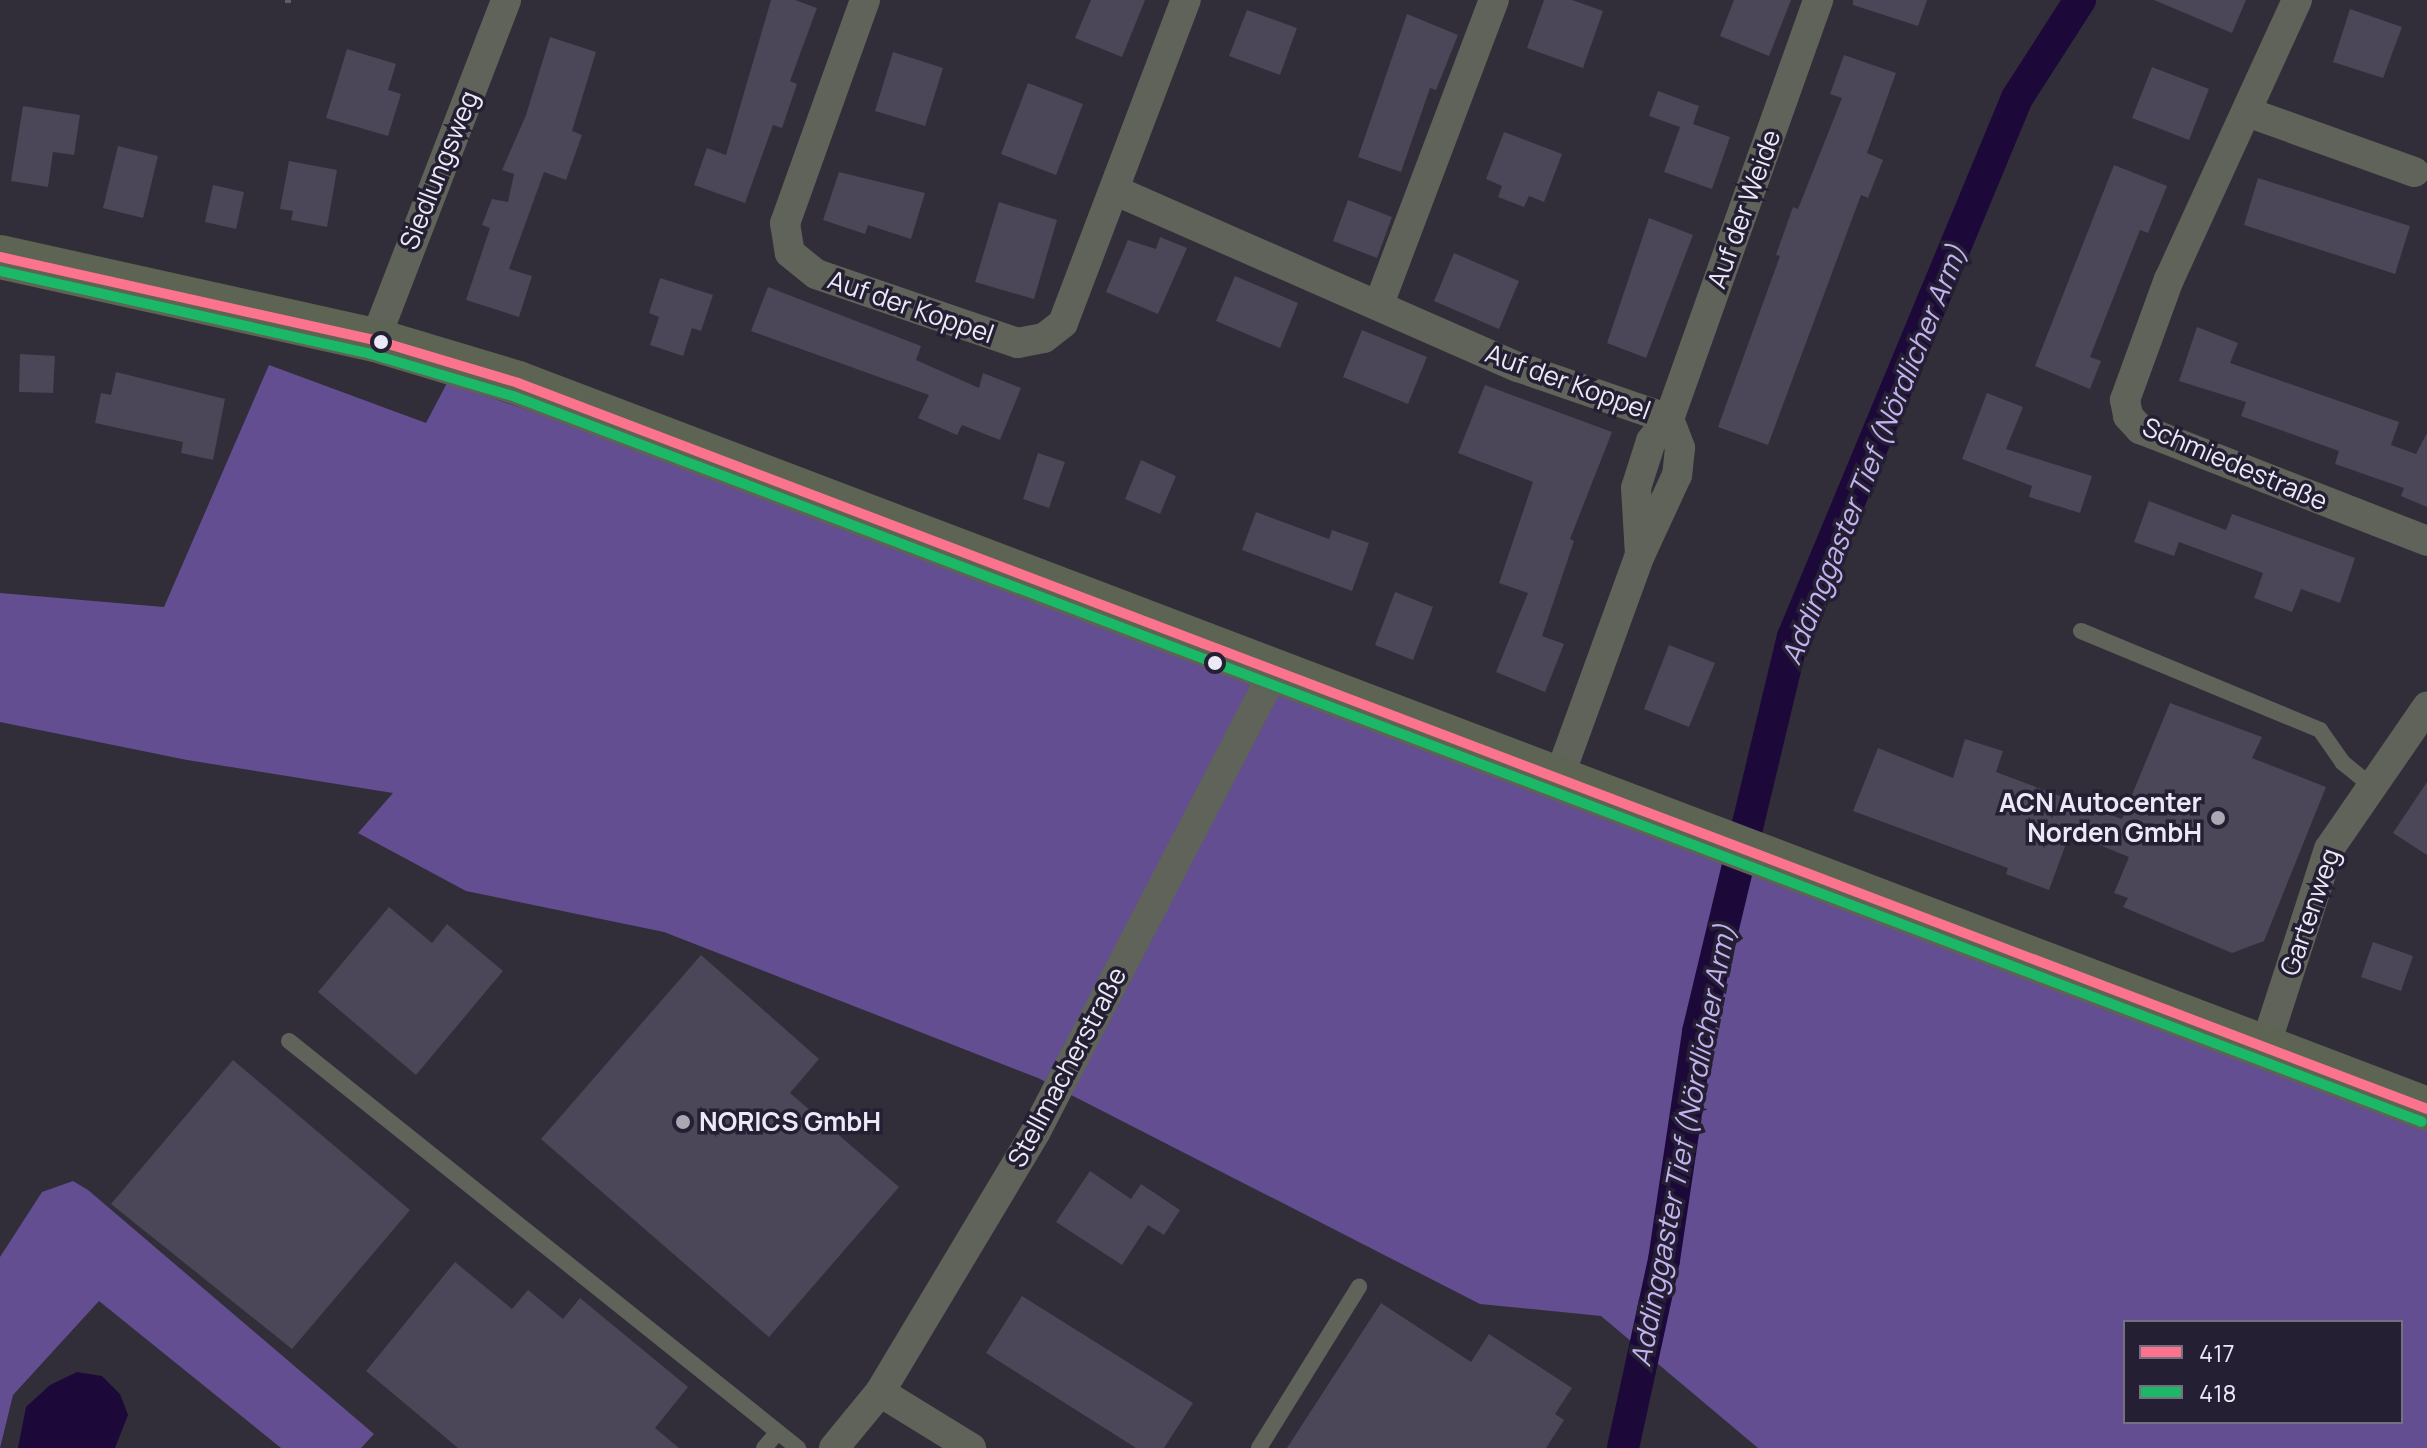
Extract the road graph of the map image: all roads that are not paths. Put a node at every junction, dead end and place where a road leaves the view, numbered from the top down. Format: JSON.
{"nodes":[{"id":1,"x":506,"y":0,"type":"edge"},
{"id":2,"x":865,"y":0,"type":"edge"},
{"id":3,"x":1186,"y":0,"type":"edge"},
{"id":4,"x":1494,"y":0,"type":"edge"},
{"id":5,"x":1818,"y":0,"type":"edge"},
{"id":6,"x":2297,"y":0,"type":"edge"},
{"id":7,"x":2247,"y":112,"type":"junction"},
{"id":8,"x":2415,"y":172,"type":"dead end"},
{"id":9,"x":1114,"y":190,"type":"junction"},
{"id":10,"x":0,"y":257,"type":"edge"},
{"id":11,"x":1379,"y":304,"type":"junction"},
{"id":12,"x":375,"y":340,"type":"junction"},
{"id":13,"x":1669,"y":419,"type":"junction"},
{"id":14,"x":2427,"y":541,"type":"edge"},
{"id":15,"x":2081,"y":631,"type":"dead end"},
{"id":16,"x":1275,"y":670,"type":"junction"},
{"id":17,"x":2427,"y":707,"type":"edge"},
{"id":18,"x":1558,"y":780,"type":"junction"},
{"id":19,"x":2372,"y":786,"type":"junction"},
{"id":20,"x":289,"y":1041,"type":"dead end"},
{"id":21,"x":2265,"y":1047,"type":"junction"},
{"id":22,"x":2427,"y":1109,"type":"edge"},
{"id":23,"x":1359,"y":1287,"type":"dead end"},
{"id":24,"x":880,"y":1392,"type":"junction"},
{"id":25,"x":778,"y":1432,"type":"junction"},
{"id":26,"x":764,"y":1448,"type":"edge"},
{"id":27,"x":798,"y":1448,"type":"edge"},
{"id":28,"x":834,"y":1448,"type":"edge"},
{"id":29,"x":971,"y":1448,"type":"edge"},
{"id":30,"x":1259,"y":1448,"type":"edge"}],
"edges":[{"from":1,"to":12,"type":"street","name":"Siedlungsweg"},
{"from":2,"to":9,"type":"street","name":"Auf der Koppel"},
{"from":3,"to":9,"type":"street","name":"Auf der Koppel"},
{"from":4,"to":11,"type":"street"},
{"from":5,"to":13,"type":"street","name":"Auf der Weide"},
{"from":6,"to":7,"type":"street","name":"Schmiedestraße"},
{"from":7,"to":8,"type":"street"},
{"from":7,"to":14,"type":"street","name":"Schmiedestraße"},
{"from":9,"to":11,"type":"street","name":"Auf der Koppel"},
{"from":10,"to":12,"type":"main road"},
{"from":11,"to":13,"type":"street","name":"Auf der Koppel"},
{"from":12,"to":16,"type":"main road"},
{"from":13,"to":18,"type":"street","name":"Auf der Weide"},
{"from":15,"to":19,"type":"lane"},
{"from":16,"to":18,"type":"main road"},
{"from":16,"to":24,"type":"street","name":"Stellmacherstraße"},
{"from":17,"to":19,"type":"street","name":"Gartenweg"},
{"from":18,"to":21,"type":"main road"},
{"from":19,"to":21,"type":"street","name":"Gartenweg"},
{"from":20,"to":25,"type":"lane"},
{"from":21,"to":22,"type":"main road"},
{"from":23,"to":30,"type":"lane"},
{"from":24,"to":28,"type":"street","name":"Stellmacherstraße"},
{"from":24,"to":29,"type":"street"},
{"from":25,"to":26,"type":"lane"},
{"from":25,"to":27,"type":"lane"}]}
